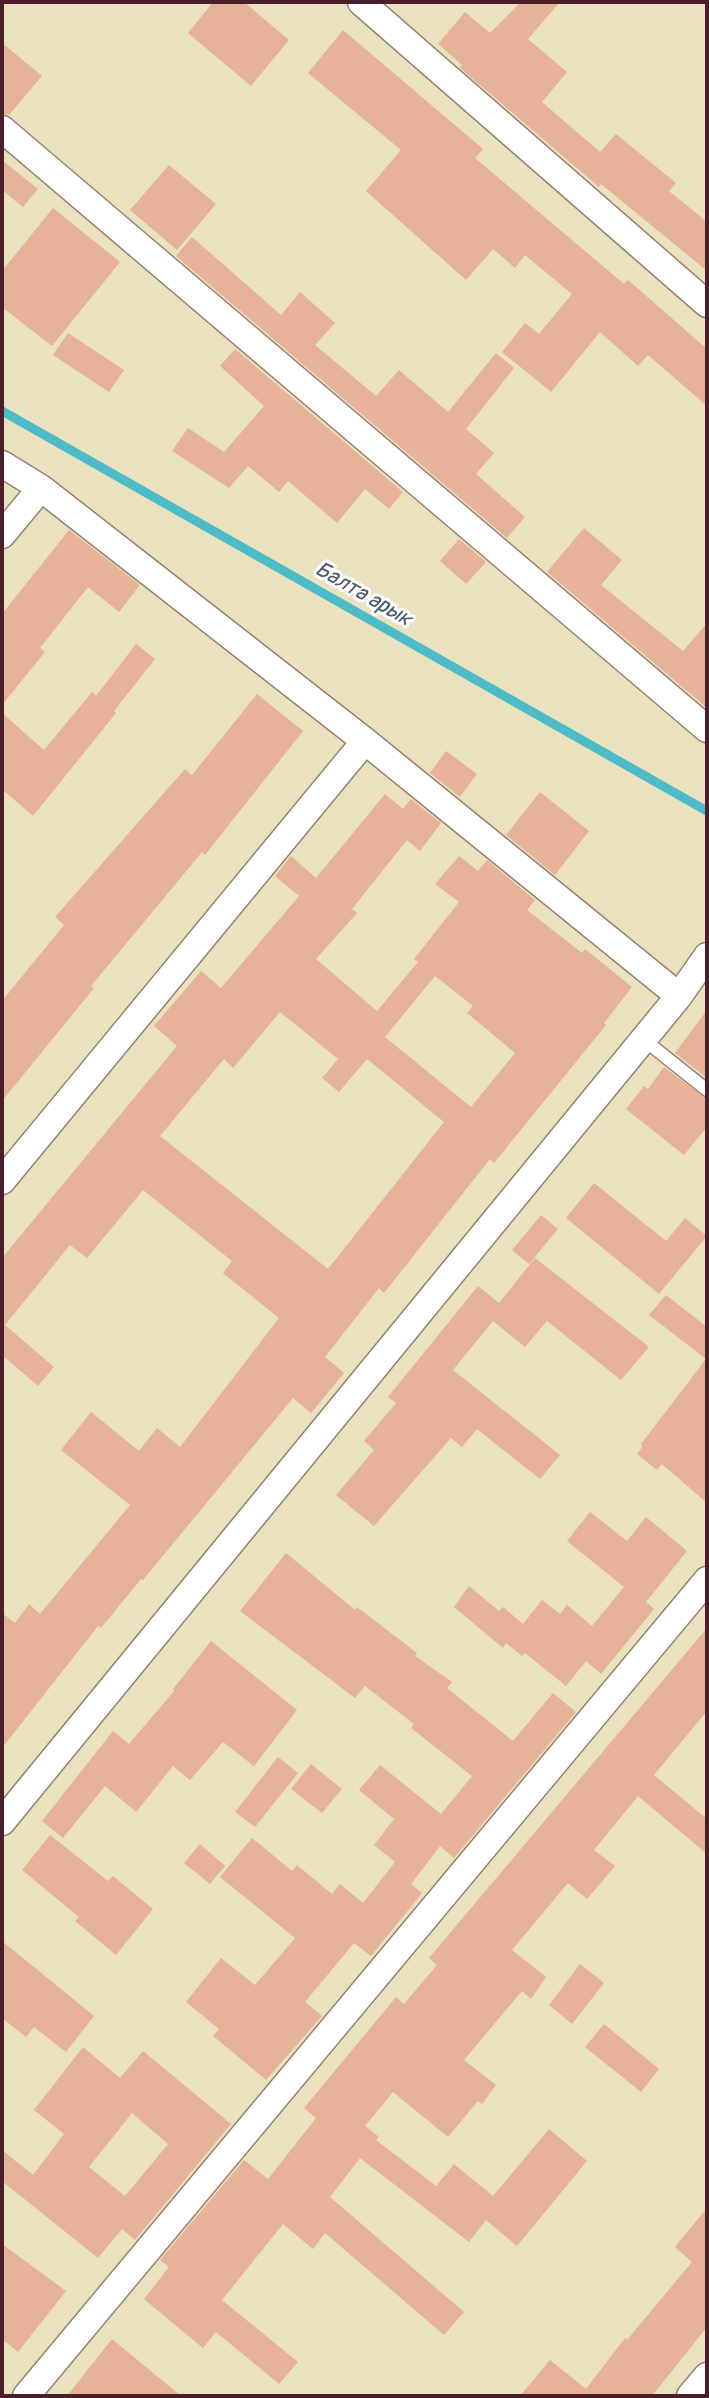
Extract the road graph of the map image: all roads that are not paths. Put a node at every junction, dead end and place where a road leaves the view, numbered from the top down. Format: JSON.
{"nodes":[{"id":1,"x":361,"y":2,"type":"edge"},
{"id":2,"x":2,"y":129,"type":"edge"},
{"id":3,"x":707,"y":304,"type":"edge"},
{"id":4,"x":2,"y":464,"type":"edge"},
{"id":5,"x":41,"y":488,"type":"junction"},
{"id":6,"x":2,"y":535,"type":"edge"},
{"id":7,"x":707,"y":729,"type":"edge"},
{"id":8,"x":365,"y":741,"type":"junction"},
{"id":9,"x":707,"y":956,"type":"edge"},
{"id":10,"x":679,"y":996,"type":"junction"},
{"id":11,"x":643,"y":1039,"type":"junction"},
{"id":12,"x":707,"y":1090,"type":"edge"},
{"id":13,"x":2,"y":1181,"type":"edge"},
{"id":14,"x":707,"y":1580,"type":"edge"},
{"id":15,"x":2,"y":1822,"type":"edge"},
{"id":16,"x":707,"y":2376,"type":"edge"},
{"id":17,"x":26,"y":2396,"type":"edge"},
{"id":18,"x":690,"y":2396,"type":"edge"}],
"edges":[{"from":1,"to":3,"type":"street"},
{"from":2,"to":7,"type":"street"},
{"from":4,"to":5,"type":"street"},
{"from":5,"to":6,"type":"street"},
{"from":5,"to":8,"type":"street"},
{"from":8,"to":10,"type":"street"},
{"from":8,"to":13,"type":"street"},
{"from":9,"to":10,"type":"street"},
{"from":10,"to":11,"type":"street"},
{"from":11,"to":12,"type":"lane"},
{"from":11,"to":15,"type":"street"},
{"from":14,"to":17,"type":"street"},
{"from":16,"to":18,"type":"street"}]}
